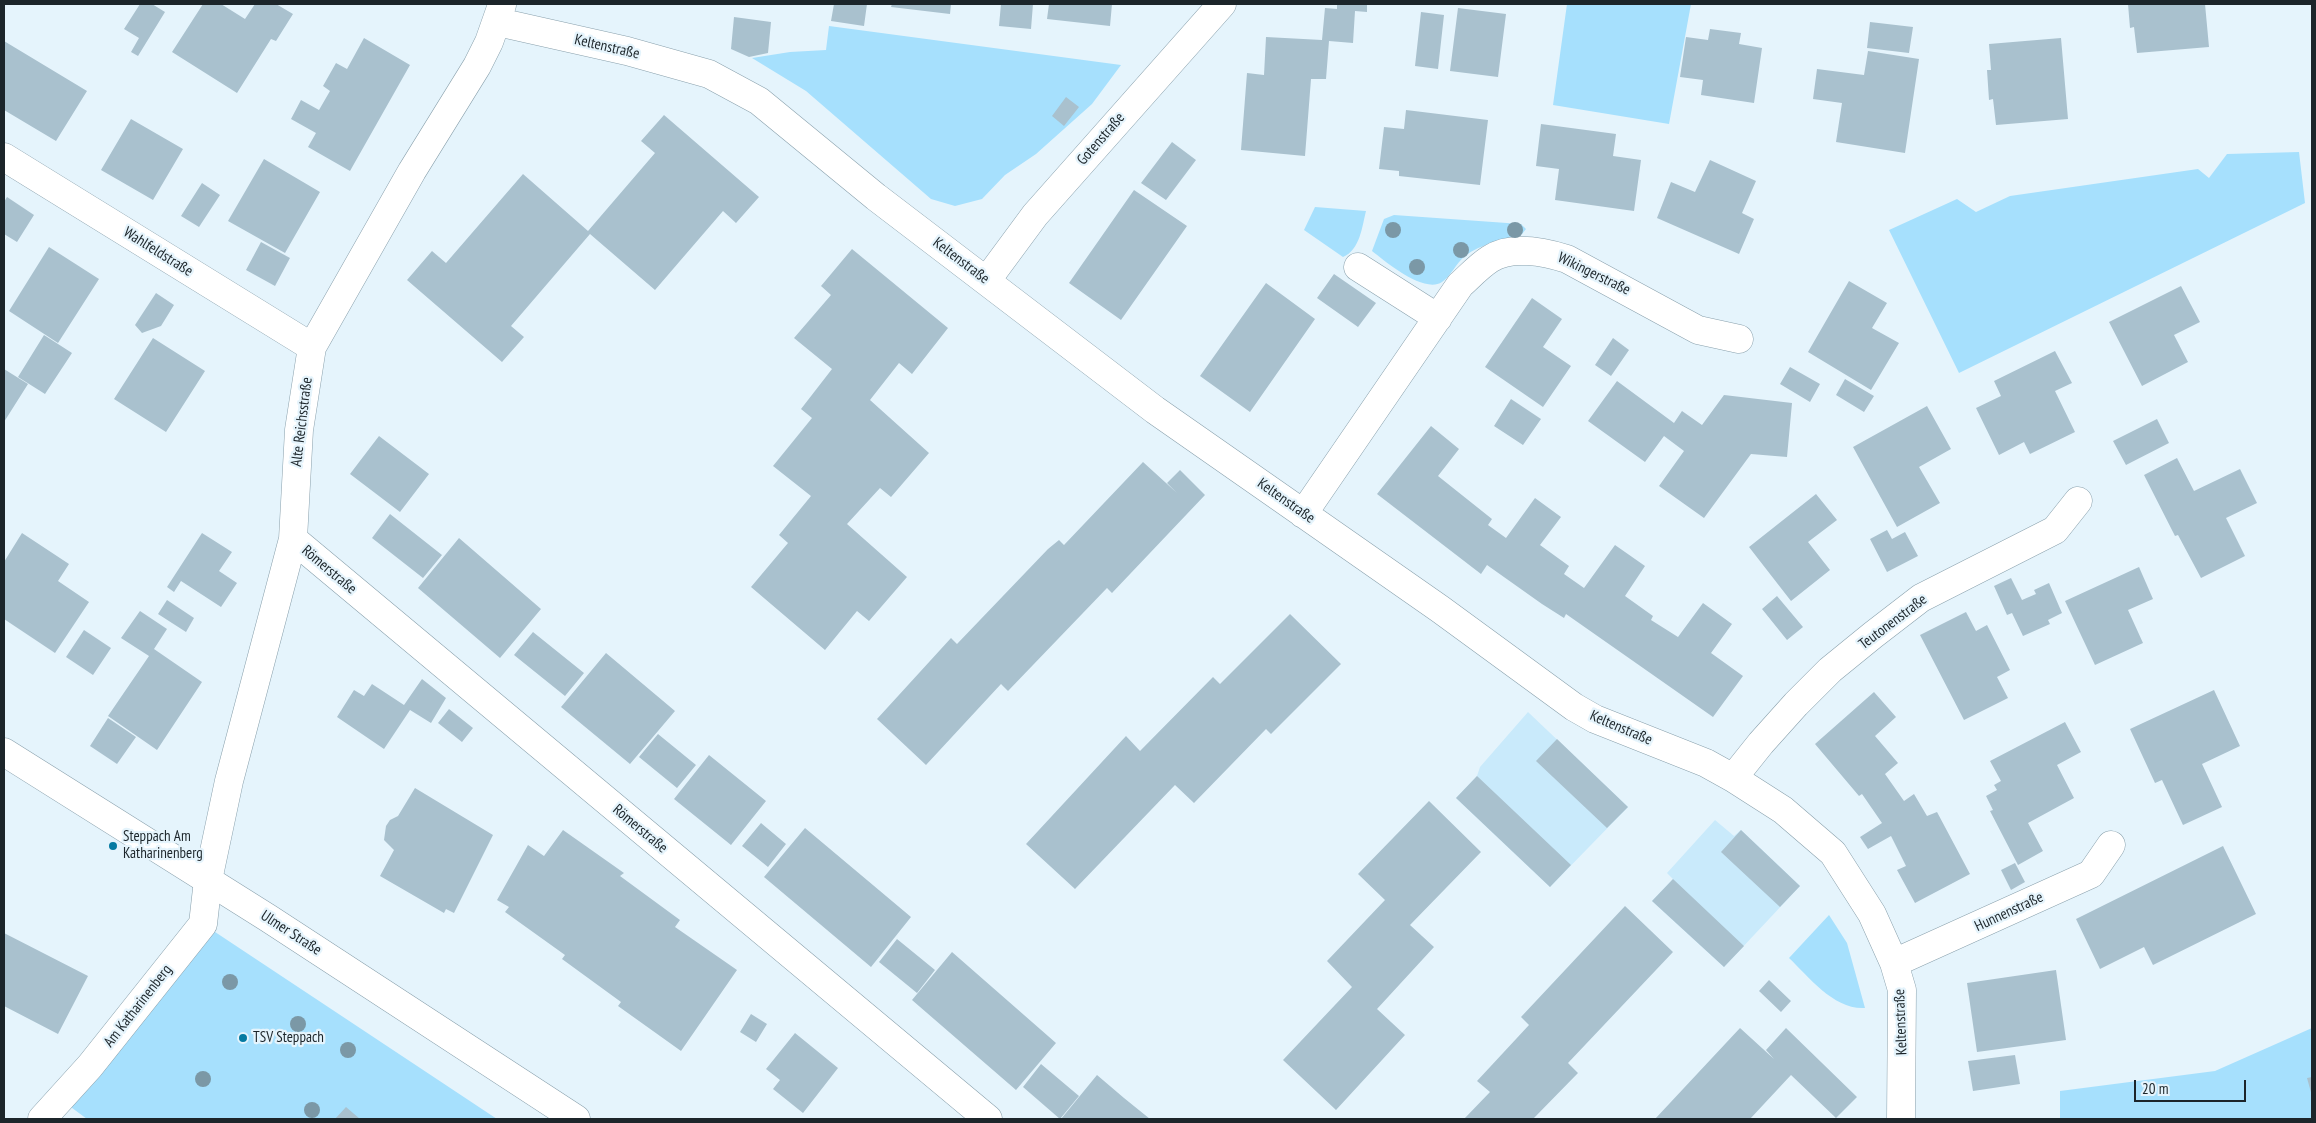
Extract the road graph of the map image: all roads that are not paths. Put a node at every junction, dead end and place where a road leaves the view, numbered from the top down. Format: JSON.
{"nodes":[{"id":1,"x":1222,"y":4,"type":"edge"},
{"id":2,"x":500,"y":13,"type":"edge"},
{"id":3,"x":4,"y":156,"type":"edge"},
{"id":4,"x":1358,"y":267,"type":"dead end"},
{"id":5,"x":987,"y":280,"type":"junction"},
{"id":6,"x":1438,"y":318,"type":"junction"},
{"id":7,"x":1739,"y":339,"type":"dead end"},
{"id":8,"x":312,"y":347,"type":"junction"},
{"id":9,"x":2078,"y":501,"type":"dead end"},
{"id":10,"x":1304,"y":514,"type":"junction"},
{"id":11,"x":293,"y":539,"type":"junction"},
{"id":12,"x":4,"y":752,"type":"edge"},
{"id":13,"x":1733,"y":778,"type":"junction"},
{"id":14,"x":2111,"y":845,"type":"dead end"},
{"id":15,"x":208,"y":880,"type":"junction"},
{"id":16,"x":1894,"y":963,"type":"junction"},
{"id":17,"x":42,"y":1119,"type":"edge"},
{"id":18,"x":576,"y":1119,"type":"edge"},
{"id":19,"x":988,"y":1119,"type":"edge"},
{"id":20,"x":1901,"y":1119,"type":"edge"}],
"edges":[{"from":1,"to":5,"type":"street","name":"Gotenstraße"},
{"from":2,"to":5,"type":"street","name":"Keltenstraße"},
{"from":2,"to":8,"type":"street","name":"Alte Reichsstraße"},
{"from":3,"to":8,"type":"street","name":"Wahlfeldstraße"},
{"from":4,"to":6,"type":"street"},
{"from":5,"to":10,"type":"street","name":"Keltenstraße"},
{"from":6,"to":7,"type":"street","name":"Wikingerstraße"},
{"from":6,"to":10,"type":"street","name":"Wikingerstraße"},
{"from":8,"to":11,"type":"street","name":"Alte Reichsstraße"},
{"from":9,"to":13,"type":"street","name":"Teutonenstraße"},
{"from":10,"to":13,"type":"street","name":"Keltenstraße"},
{"from":11,"to":15,"type":"street","name":"Alte Reichsstraße"},
{"from":11,"to":19,"type":"street","name":"Römerstraße"},
{"from":12,"to":15,"type":"street","name":"Ulmer Straße"},
{"from":13,"to":16,"type":"street","name":"Keltenstraße"},
{"from":14,"to":16,"type":"street","name":"Hunnenstraße"},
{"from":15,"to":17,"type":"street","name":"Am Katharinenberg"},
{"from":15,"to":18,"type":"street","name":"Ulmer Straße"},
{"from":16,"to":20,"type":"street","name":"Keltenstraße"}]}
